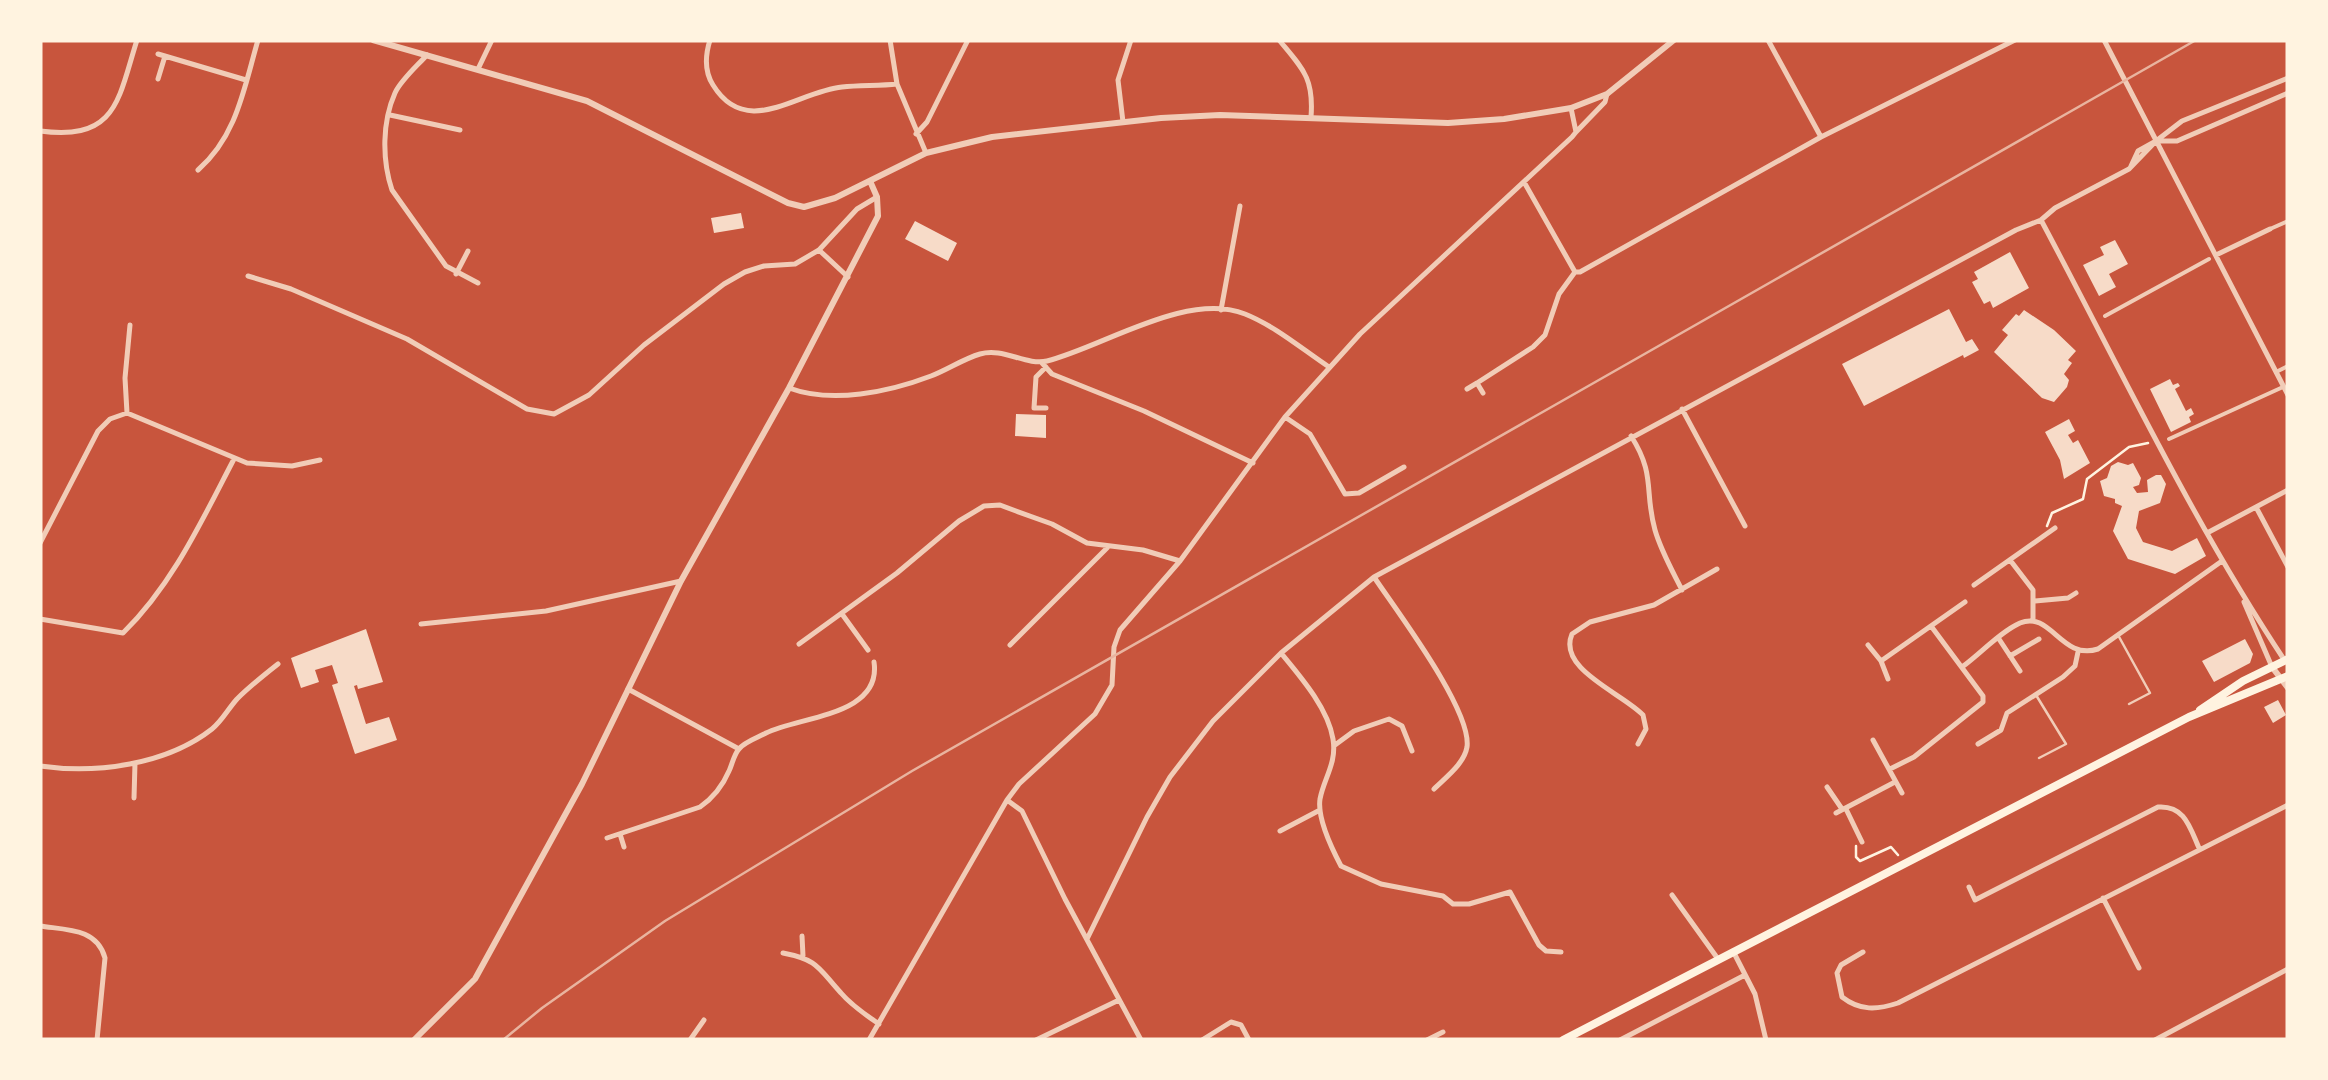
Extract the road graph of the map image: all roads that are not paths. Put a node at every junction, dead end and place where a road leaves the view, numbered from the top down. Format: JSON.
{"nodes":[{"id":1,"x":136,"y":40,"type":"edge"},
{"id":2,"x":258,"y":40,"type":"edge"},
{"id":3,"x":374,"y":40,"type":"edge"},
{"id":4,"x":492,"y":40,"type":"edge"},
{"id":5,"x":710,"y":40,"type":"edge"},
{"id":6,"x":890,"y":40,"type":"edge"},
{"id":7,"x":968,"y":40,"type":"edge"},
{"id":8,"x":1131,"y":40,"type":"edge"},
{"id":9,"x":1278,"y":40,"type":"edge"},
{"id":10,"x":1672,"y":40,"type":"edge"},
{"id":11,"x":1768,"y":40,"type":"edge"},
{"id":12,"x":2015,"y":40,"type":"edge"},
{"id":13,"x":2104,"y":40,"type":"edge"},
{"id":14,"x":427,"y":55,"type":"junction"},
{"id":15,"x":478,"y":70,"type":"junction"},
{"id":16,"x":2288,"y":78,"type":"edge"},
{"id":17,"x":158,"y":79,"type":"dead end"},
{"id":18,"x":246,"y":80,"type":"junction"},
{"id":19,"x":897,"y":84,"type":"junction"},
{"id":20,"x":2288,"y":93,"type":"edge"},
{"id":21,"x":1607,"y":94,"type":"junction"},
{"id":22,"x":1572,"y":108,"type":"junction"},
{"id":23,"x":2207,"y":111,"type":"junction"},
{"id":24,"x":390,"y":115,"type":"junction"},
{"id":25,"x":1312,"y":118,"type":"junction"},
{"id":26,"x":1123,"y":122,"type":"junction"},
{"id":27,"x":2213,"y":123,"type":"junction"},
{"id":28,"x":460,"y":130,"type":"dead end"},
{"id":29,"x":40,"y":131,"type":"edge"},
{"id":30,"x":1576,"y":132,"type":"junction"},
{"id":31,"x":916,"y":134,"type":"junction"},
{"id":32,"x":1820,"y":137,"type":"junction"},
{"id":33,"x":2156,"y":141,"type":"junction"},
{"id":34,"x":926,"y":153,"type":"junction"},
{"id":35,"x":198,"y":170,"type":"dead end"},
{"id":36,"x":870,"y":181,"type":"junction"},
{"id":37,"x":1524,"y":182,"type":"junction"},
{"id":38,"x":877,"y":197,"type":"junction"},
{"id":39,"x":1240,"y":206,"type":"dead end"},
{"id":40,"x":2042,"y":220,"type":"junction"},
{"id":41,"x":2288,"y":221,"type":"edge"},
{"id":42,"x":2270,"y":229,"type":"joint"},
{"id":43,"x":818,"y":250,"type":"junction"},
{"id":44,"x":468,"y":251,"type":"dead end"},
{"id":45,"x":2212,"y":257,"type":"junction"},
{"id":46,"x":1575,"y":272,"type":"junction"},
{"id":47,"x":456,"y":274,"type":"junction"},
{"id":48,"x":248,"y":276,"type":"dead end"},
{"id":49,"x":848,"y":277,"type":"junction"},
{"id":50,"x":478,"y":283,"type":"dead end"},
{"id":51,"x":1222,"y":310,"type":"junction"},
{"id":52,"x":2105,"y":316,"type":"dead end"},
{"id":53,"x":130,"y":325,"type":"dead end"},
{"id":54,"x":1044,"y":365,"type":"junction"},
{"id":55,"x":2288,"y":366,"type":"edge"},
{"id":56,"x":1329,"y":367,"type":"junction"},
{"id":57,"x":2276,"y":372,"type":"junction"},
{"id":58,"x":1476,"y":383,"type":"junction"},
{"id":59,"x":2284,"y":386,"type":"junction"},
{"id":60,"x":789,"y":388,"type":"junction"},
{"id":61,"x":1466,"y":389,"type":"dead end"},
{"id":62,"x":1483,"y":393,"type":"dead end"},
{"id":63,"x":2288,"y":395,"type":"edge"},
{"id":64,"x":1046,"y":408,"type":"dead end"},
{"id":65,"x":1682,"y":409,"type":"junction"},
{"id":66,"x":126,"y":413,"type":"junction"},
{"id":67,"x":1285,"y":417,"type":"junction"},
{"id":68,"x":1630,"y":436,"type":"junction"},
{"id":69,"x":2169,"y":439,"type":"dead end"},
{"id":70,"x":234,"y":459,"type":"junction"},
{"id":71,"x":320,"y":460,"type":"dead end"},
{"id":72,"x":1253,"y":462,"type":"junction"},
{"id":73,"x":1404,"y":468,"type":"dead end"},
{"id":74,"x":2288,"y":490,"type":"edge"},
{"id":75,"x":2256,"y":507,"type":"junction"},
{"id":76,"x":1744,"y":526,"type":"dead end"},
{"id":77,"x":2055,"y":528,"type":"dead end"},
{"id":78,"x":2206,"y":534,"type":"junction"},
{"id":79,"x":40,"y":542,"type":"edge"},
{"id":80,"x":1107,"y":548,"type":"junction"},
{"id":81,"x":1180,"y":560,"type":"junction"},
{"id":82,"x":2010,"y":560,"type":"junction"},
{"id":83,"x":2222,"y":561,"type":"junction"},
{"id":84,"x":2288,"y":568,"type":"edge"},
{"id":85,"x":1717,"y":569,"type":"dead end"},
{"id":86,"x":1374,"y":577,"type":"junction"},
{"id":87,"x":681,"y":580,"type":"junction"},
{"id":88,"x":1974,"y":585,"type":"dead end"},
{"id":89,"x":1682,"y":590,"type":"junction"},
{"id":90,"x":2076,"y":594,"type":"dead end"},
{"id":91,"x":2243,"y":599,"type":"junction"},
{"id":92,"x":2034,"y":601,"type":"junction"},
{"id":93,"x":1965,"y":602,"type":"dead end"},
{"id":94,"x":842,"y":614,"type":"junction"},
{"id":95,"x":40,"y":619,"type":"edge"},
{"id":96,"x":2033,"y":621,"type":"junction"},
{"id":97,"x":420,"y":624,"type":"dead end"},
{"id":98,"x":1931,"y":626,"type":"junction"},
{"id":99,"x":2117,"y":633,"type":"junction"},
{"id":100,"x":1999,"y":639,"type":"junction"},
{"id":101,"x":2039,"y":639,"type":"dead end"},
{"id":102,"x":799,"y":644,"type":"dead end"},
{"id":103,"x":1868,"y":644,"type":"dead end"},
{"id":104,"x":1010,"y":646,"type":"dead end"},
{"id":105,"x":868,"y":650,"type":"dead end"},
{"id":106,"x":1281,"y":652,"type":"junction"},
{"id":107,"x":2078,"y":652,"type":"junction"},
{"id":108,"x":2010,"y":656,"type":"junction"},
{"id":109,"x":1881,"y":661,"type":"junction"},
{"id":110,"x":874,"y":662,"type":"dead end"},
{"id":111,"x":2287,"y":663,"type":"edge"},
{"id":112,"x":278,"y":664,"type":"dead end"},
{"id":113,"x":1962,"y":667,"type":"junction"},
{"id":114,"x":2272,"y":667,"type":"junction"},
{"id":115,"x":2020,"y":671,"type":"dead end"},
{"id":116,"x":2284,"y":677,"type":"edge"},
{"id":117,"x":1888,"y":679,"type":"dead end"},
{"id":118,"x":2288,"y":688,"type":"edge"},
{"id":119,"x":628,"y":689,"type":"junction"},
{"id":120,"x":2036,"y":694,"type":"junction"},
{"id":121,"x":2128,"y":704,"type":"dead end"},
{"id":122,"x":2192,"y":715,"type":"junction"},
{"id":123,"x":1874,"y":740,"type":"dead end"},
{"id":124,"x":1638,"y":744,"type":"dead end"},
{"id":125,"x":1978,"y":744,"type":"dead end"},
{"id":126,"x":1334,"y":746,"type":"junction"},
{"id":127,"x":738,"y":749,"type":"junction"},
{"id":128,"x":1412,"y":750,"type":"dead end"},
{"id":129,"x":2038,"y":758,"type":"dead end"},
{"id":130,"x":135,"y":763,"type":"junction"},
{"id":131,"x":40,"y":766,"type":"edge"},
{"id":132,"x":1890,"y":769,"type":"junction"},
{"id":133,"x":1895,"y":782,"type":"junction"},
{"id":134,"x":1827,"y":786,"type":"dead end"},
{"id":135,"x":1434,"y":788,"type":"dead end"},
{"id":136,"x":1902,"y":793,"type":"dead end"},
{"id":137,"x":134,"y":798,"type":"dead end"},
{"id":138,"x":1007,"y":800,"type":"junction"},
{"id":139,"x":2288,"y":805,"type":"edge"},
{"id":140,"x":1320,"y":810,"type":"junction"},
{"id":141,"x":1841,"y":810,"type":"junction"},
{"id":142,"x":1280,"y":831,"type":"dead end"},
{"id":143,"x":620,"y":834,"type":"junction"},
{"id":144,"x":607,"y":838,"type":"dead end"},
{"id":145,"x":1862,"y":842,"type":"road end"},
{"id":146,"x":624,"y":847,"type":"dead end"},
{"id":147,"x":2199,"y":848,"type":"junction"},
{"id":148,"x":1969,"y":887,"type":"dead end"},
{"id":149,"x":1672,"y":895,"type":"dead end"},
{"id":150,"x":2102,"y":898,"type":"junction"},
{"id":151,"x":40,"y":926,"type":"edge"},
{"id":152,"x":802,"y":936,"type":"dead end"},
{"id":153,"x":1087,"y":939,"type":"junction"},
{"id":154,"x":1733,"y":951,"type":"junction"},
{"id":155,"x":1562,"y":952,"type":"dead end"},
{"id":156,"x":1863,"y":952,"type":"dead end"},
{"id":157,"x":783,"y":953,"type":"dead end"},
{"id":158,"x":802,"y":956,"type":"junction"},
{"id":159,"x":1718,"y":960,"type":"junction"},
{"id":160,"x":2139,"y":968,"type":"dead end"},
{"id":161,"x":2288,"y":969,"type":"edge"},
{"id":162,"x":1745,"y":975,"type":"junction"},
{"id":163,"x":1119,"y":1000,"type":"junction"},
{"id":164,"x":704,"y":1020,"type":"dead end"},
{"id":165,"x":879,"y":1024,"type":"junction"},
{"id":166,"x":1443,"y":1032,"type":"dead end"},
{"id":167,"x":1432,"y":1039,"type":"edge"},
{"id":168,"x":97,"y":1040,"type":"edge"},
{"id":169,"x":414,"y":1040,"type":"edge"},
{"id":170,"x":690,"y":1040,"type":"edge"},
{"id":171,"x":869,"y":1040,"type":"edge"},
{"id":172,"x":1036,"y":1040,"type":"edge"},
{"id":173,"x":1140,"y":1040,"type":"edge"},
{"id":174,"x":1202,"y":1040,"type":"edge"},
{"id":175,"x":1249,"y":1040,"type":"edge"},
{"id":176,"x":1563,"y":1040,"type":"edge"},
{"id":177,"x":1620,"y":1040,"type":"edge"},
{"id":178,"x":1766,"y":1040,"type":"edge"},
{"id":179,"x":2155,"y":1040,"type":"edge"}],
"edges":[{"from":1,"to":29,"type":"street"},
{"from":2,"to":18,"type":"street"},
{"from":3,"to":14,"type":"street"},
{"from":4,"to":15,"type":"street"},
{"from":5,"to":19,"type":"street"},
{"from":6,"to":19,"type":"street"},
{"from":7,"to":31,"type":"street"},
{"from":8,"to":26,"type":"street"},
{"from":9,"to":25,"type":"street"},
{"from":10,"to":21,"type":"street"},
{"from":11,"to":32,"type":"street"},
{"from":12,"to":32,"type":"street"},
{"from":13,"to":33,"type":"street"},
{"from":14,"to":15,"type":"street"},
{"from":14,"to":24,"type":"street"},
{"from":15,"to":36,"type":"street"},
{"from":16,"to":23,"type":"street"},
{"from":17,"to":18,"type":"street"},
{"from":18,"to":35,"type":"street"},
{"from":19,"to":31,"type":"street"},
{"from":20,"to":27,"type":"street"},
{"from":21,"to":22,"type":"street"},
{"from":21,"to":30,"type":"street"},
{"from":22,"to":25,"type":"street"},
{"from":22,"to":30,"type":"street"},
{"from":23,"to":27,"type":"street"},
{"from":23,"to":33,"type":"street"},
{"from":24,"to":28,"type":"street"},
{"from":24,"to":47,"type":"street"},
{"from":25,"to":26,"type":"street"},
{"from":26,"to":34,"type":"street"},
{"from":27,"to":33,"type":"street"},
{"from":30,"to":37,"type":"street"},
{"from":31,"to":34,"type":"street"},
{"from":32,"to":46,"type":"street"},
{"from":33,"to":40,"type":"street"},
{"from":33,"to":45,"type":"street"},
{"from":34,"to":36,"type":"street"},
{"from":36,"to":38,"type":"street"},
{"from":37,"to":46,"type":"street"},
{"from":37,"to":56,"type":"street"},
{"from":38,"to":43,"type":"street"},
{"from":38,"to":49,"type":"street"},
{"from":39,"to":51,"type":"street"},
{"from":40,"to":65,"type":"street"},
{"from":40,"to":78,"type":"street"},
{"from":41,"to":42,"type":"street"},
{"from":42,"to":45,"type":"street"},
{"from":43,"to":48,"type":"street"},
{"from":43,"to":49,"type":"street"},
{"from":44,"to":47,"type":"street"},
{"from":45,"to":52,"type":"street"},
{"from":45,"to":57,"type":"street"},
{"from":46,"to":58,"type":"street"},
{"from":47,"to":50,"type":"street"},
{"from":49,"to":60,"type":"street"},
{"from":51,"to":54,"type":"street"},
{"from":51,"to":56,"type":"street"},
{"from":53,"to":66,"type":"street"},
{"from":54,"to":60,"type":"street"},
{"from":54,"to":64,"type":"street"},
{"from":54,"to":72,"type":"street"},
{"from":55,"to":57,"type":"street"},
{"from":56,"to":67,"type":"street"},
{"from":57,"to":59,"type":"street"},
{"from":58,"to":61,"type":"street"},
{"from":58,"to":62,"type":"street"},
{"from":59,"to":63,"type":"street"},
{"from":59,"to":69,"type":"street"},
{"from":60,"to":87,"type":"street"},
{"from":65,"to":68,"type":"street"},
{"from":65,"to":76,"type":"street"},
{"from":66,"to":70,"type":"street"},
{"from":66,"to":79,"type":"street"},
{"from":67,"to":72,"type":"street"},
{"from":67,"to":73,"type":"street"},
{"from":68,"to":86,"type":"street"},
{"from":68,"to":89,"type":"street"},
{"from":70,"to":71,"type":"street"},
{"from":70,"to":95,"type":"street"},
{"from":72,"to":81,"type":"street"},
{"from":74,"to":75,"type":"street"},
{"from":75,"to":78,"type":"street"},
{"from":75,"to":84,"type":"street"},
{"from":77,"to":82,"type":"street"},
{"from":78,"to":83,"type":"street"},
{"from":80,"to":81,"type":"street"},
{"from":80,"to":94,"type":"street"},
{"from":80,"to":104,"type":"street"},
{"from":81,"to":138,"type":"street"},
{"from":82,"to":88,"type":"street"},
{"from":82,"to":92,"type":"street"},
{"from":83,"to":91,"type":"street"},
{"from":83,"to":99,"type":"street"},
{"from":85,"to":89,"type":"street"},
{"from":86,"to":106,"type":"street"},
{"from":86,"to":135,"type":"street"},
{"from":87,"to":97,"type":"street"},
{"from":87,"to":119,"type":"street"},
{"from":89,"to":124,"type":"street"},
{"from":90,"to":92,"type":"street"},
{"from":91,"to":111,"type":"street"},
{"from":91,"to":114,"type":"street"},
{"from":92,"to":96,"type":"street"},
{"from":93,"to":98,"type":"street"},
{"from":94,"to":102,"type":"street"},
{"from":94,"to":105,"type":"street"},
{"from":96,"to":100,"type":"street"},
{"from":96,"to":107,"type":"street"},
{"from":98,"to":109,"type":"street"},
{"from":98,"to":113,"type":"street"},
{"from":99,"to":107,"type":"street"},
{"from":99,"to":121,"type":"lane"},
{"from":100,"to":108,"type":"street"},
{"from":100,"to":113,"type":"street"},
{"from":101,"to":108,"type":"street"},
{"from":103,"to":109,"type":"street"},
{"from":106,"to":126,"type":"street"},
{"from":106,"to":153,"type":"street"},
{"from":107,"to":120,"type":"street"},
{"from":108,"to":115,"type":"street"},
{"from":109,"to":117,"type":"street"},
{"from":110,"to":127,"type":"street"},
{"from":111,"to":114,"type":"main road"},
{"from":112,"to":130,"type":"street"},
{"from":113,"to":132,"type":"street"},
{"from":114,"to":116,"type":"street"},
{"from":114,"to":122,"type":"main road"},
{"from":116,"to":118,"type":"street"},
{"from":116,"to":122,"type":"main road"},
{"from":119,"to":127,"type":"street"},
{"from":119,"to":169,"type":"street"},
{"from":120,"to":125,"type":"street"},
{"from":120,"to":129,"type":"lane"},
{"from":122,"to":154,"type":"main road"},
{"from":123,"to":132,"type":"street"},
{"from":126,"to":128,"type":"street"},
{"from":126,"to":140,"type":"street"},
{"from":127,"to":143,"type":"street"},
{"from":130,"to":131,"type":"street"},
{"from":130,"to":137,"type":"street"},
{"from":132,"to":133,"type":"street"},
{"from":133,"to":136,"type":"street"},
{"from":133,"to":141,"type":"street"},
{"from":134,"to":141,"type":"street"},
{"from":138,"to":153,"type":"street"},
{"from":138,"to":165,"type":"street"},
{"from":139,"to":147,"type":"street"},
{"from":140,"to":142,"type":"street"},
{"from":140,"to":155,"type":"street"},
{"from":141,"to":145,"type":"street"},
{"from":143,"to":144,"type":"street"},
{"from":143,"to":146,"type":"street"},
{"from":147,"to":148,"type":"street"},
{"from":147,"to":150,"type":"street"},
{"from":149,"to":159,"type":"street"},
{"from":150,"to":156,"type":"street"},
{"from":150,"to":160,"type":"street"},
{"from":151,"to":168,"type":"street"},
{"from":152,"to":158,"type":"street"},
{"from":153,"to":163,"type":"street"},
{"from":154,"to":159,"type":"main road"},
{"from":154,"to":162,"type":"street"},
{"from":157,"to":158,"type":"street"},
{"from":158,"to":165,"type":"street"},
{"from":159,"to":176,"type":"main road"},
{"from":161,"to":179,"type":"street"},
{"from":162,"to":177,"type":"street"},
{"from":162,"to":178,"type":"street"},
{"from":163,"to":172,"type":"street"},
{"from":163,"to":173,"type":"street"},
{"from":164,"to":170,"type":"street"},
{"from":165,"to":171,"type":"street"},
{"from":166,"to":167,"type":"street"},
{"from":174,"to":175,"type":"street"}]}
